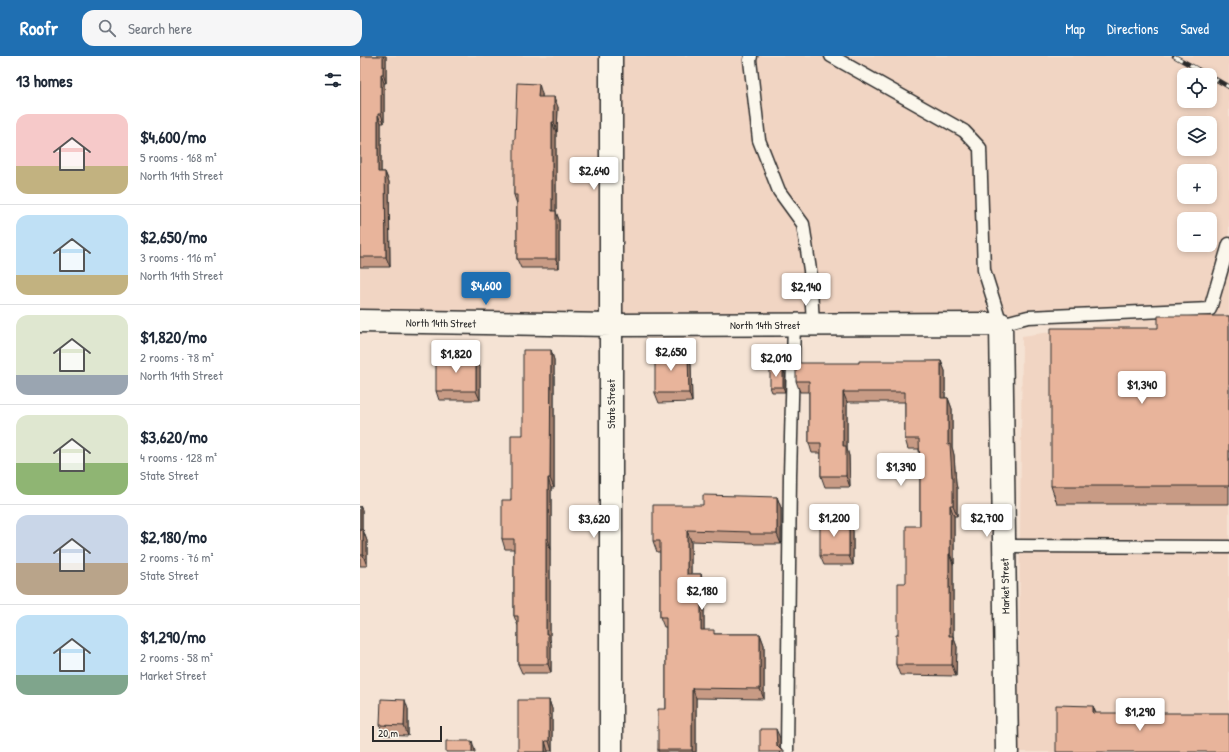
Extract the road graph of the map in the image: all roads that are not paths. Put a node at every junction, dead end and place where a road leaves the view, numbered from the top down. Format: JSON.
{"nodes":[{"id":1,"x":611,"y":56,"type":"edge"},
{"id":2,"x":751,"y":56,"type":"edge"},
{"id":3,"x":831,"y":56,"type":"edge"},
{"id":4,"x":1229,"y":244,"type":"edge"},
{"id":5,"x":1225,"y":277,"type":"edge"},
{"id":6,"x":360,"y":321,"type":"edge"},
{"id":7,"x":803,"y":324,"type":"junction"},
{"id":8,"x":1001,"y":324,"type":"junction"},
{"id":9,"x":611,"y":325,"type":"junction"},
{"id":10,"x":1004,"y":546,"type":"junction"},
{"id":11,"x":1229,"y":547,"type":"edge"},
{"id":12,"x":611,"y":752,"type":"edge"},
{"id":13,"x":787,"y":752,"type":"edge"},
{"id":14,"x":1007,"y":752,"type":"edge"}],
"edges":[{"from":1,"to":9,"type":"street","name":"State Street"},
{"from":2,"to":7,"type":"lane"},
{"from":3,"to":8,"type":"lane"},
{"from":4,"to":5,"type":"lane"},
{"from":5,"to":8,"type":"lane"},
{"from":6,"to":9,"type":"street","name":"North 14th Street"},
{"from":7,"to":8,"type":"street","name":"North 14th Street"},
{"from":7,"to":9,"type":"street","name":"North 14th Street"},
{"from":7,"to":13,"type":"lane"},
{"from":8,"to":10,"type":"street","name":"Market Street"},
{"from":9,"to":12,"type":"street","name":"State Street"},
{"from":10,"to":11,"type":"lane"},
{"from":10,"to":14,"type":"street","name":"Market Street"}]}
